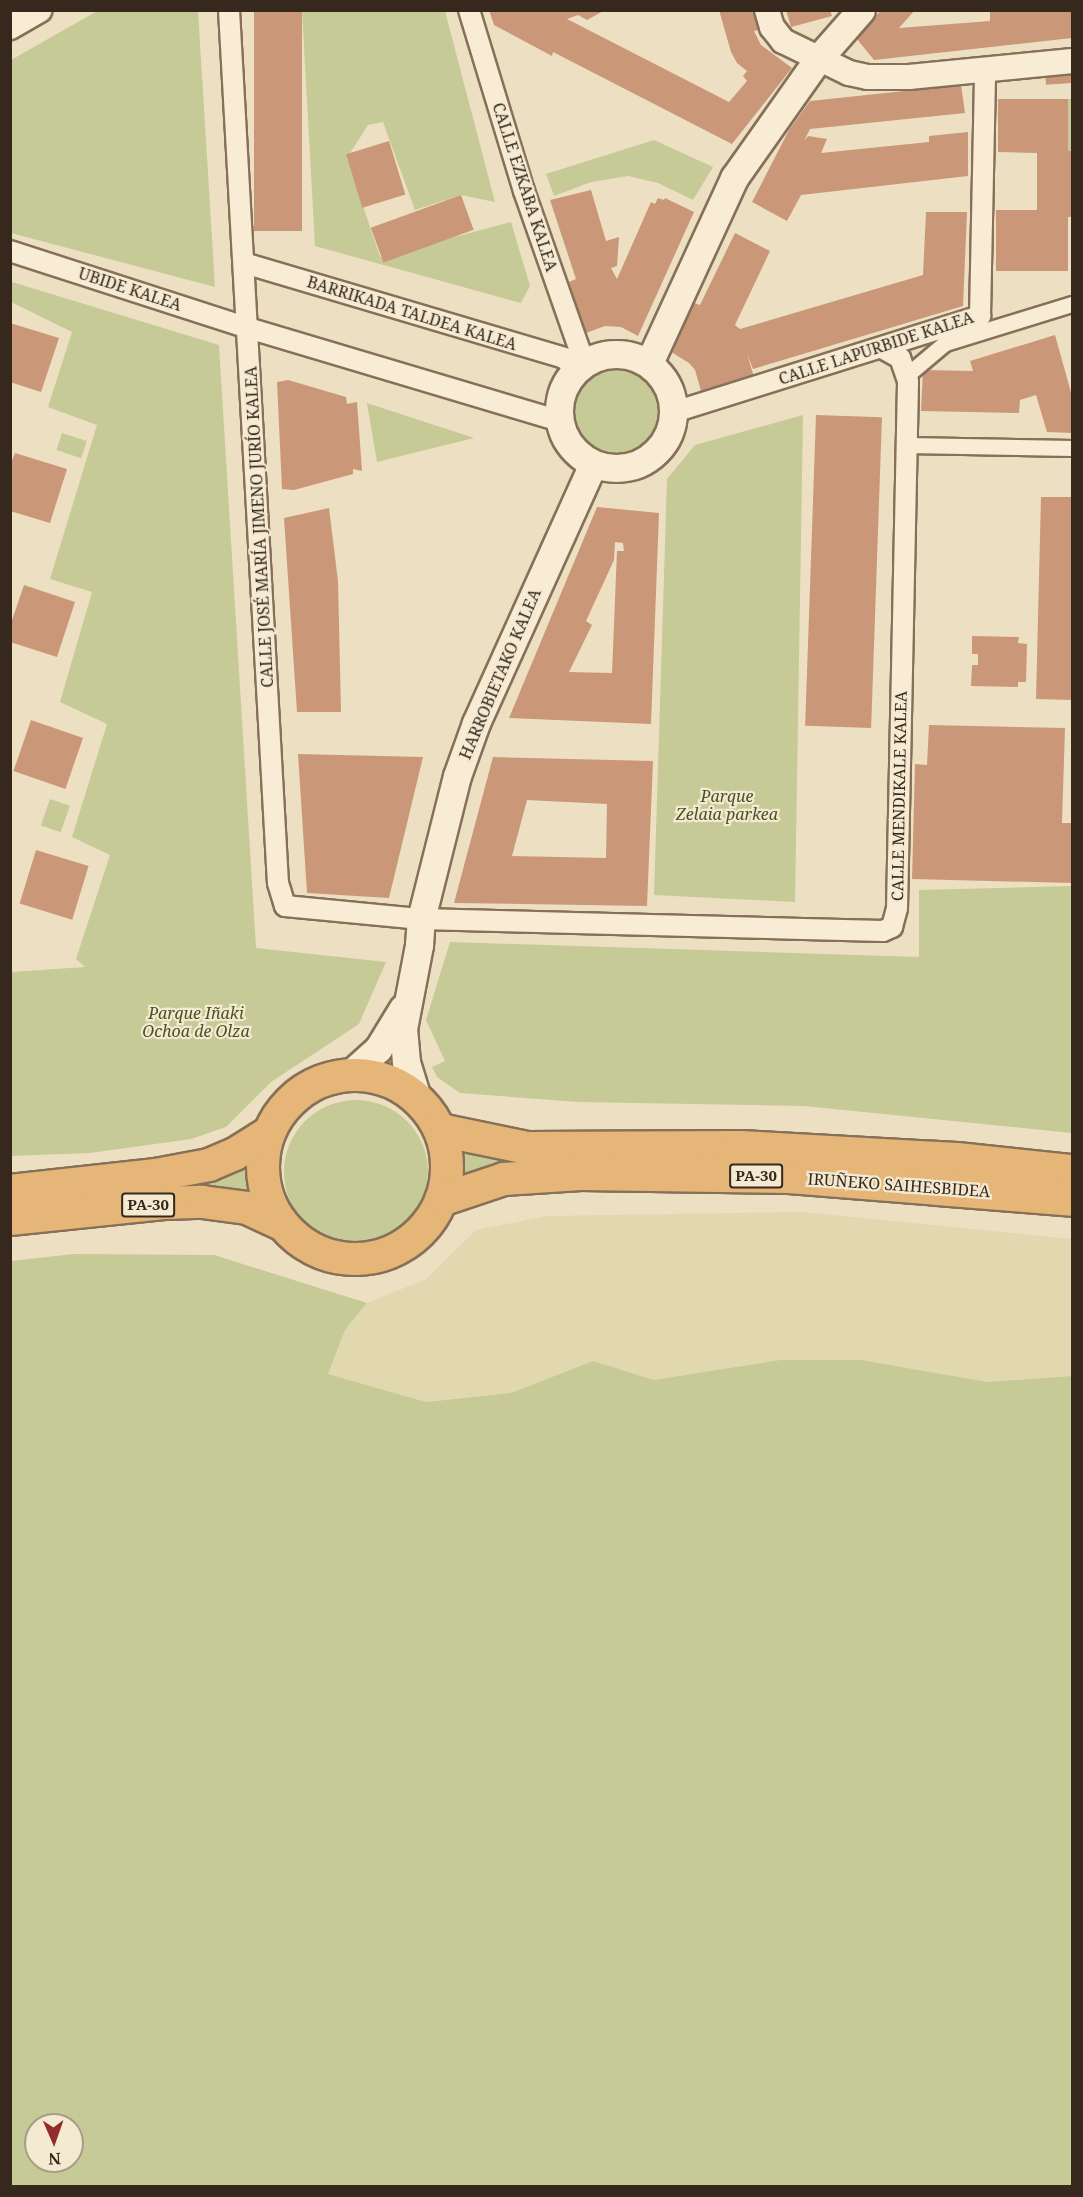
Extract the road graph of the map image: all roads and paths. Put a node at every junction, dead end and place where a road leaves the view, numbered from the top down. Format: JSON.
{"nodes":[{"id":1,"x":40,"y":10,"type":"edge"},
{"id":2,"x":229,"y":10,"type":"edge"},
{"id":3,"x":469,"y":10,"type":"edge"},
{"id":4,"x":768,"y":10,"type":"edge"},
{"id":5,"x":861,"y":10,"type":"edge"},
{"id":6,"x":10,"y":27,"type":"edge"},
{"id":7,"x":818,"y":59,"type":"junction"},
{"id":8,"x":1072,"y":61,"type":"edge"},
{"id":9,"x":985,"y":69,"type":"junction"},
{"id":10,"x":10,"y":251,"type":"edge"},
{"id":11,"x":244,"y":263,"type":"junction"},
{"id":12,"x":1071,"y":309,"type":"edge"},
{"id":13,"x":248,"y":328,"type":"junction"},
{"id":14,"x":882,"y":348,"type":"junction"},
{"id":15,"x":649,"y":363,"type":"junction"},
{"id":16,"x":580,"y":366,"type":"junction"},
{"id":17,"x":907,"y":375,"type":"junction"},
{"id":18,"x":674,"y":412,"type":"junction"},
{"id":19,"x":559,"y":421,"type":"junction"},
{"id":20,"x":907,"y":445,"type":"junction"},
{"id":21,"x":1072,"y":448,"type":"edge"},
{"id":22,"x":593,"y":464,"type":"junction"},
{"id":23,"x":421,"y":919,"type":"junction"},
{"id":24,"x":408,"y":999,"type":"junction"},
{"id":25,"x":350,"y":1074,"type":"junction"},
{"id":26,"x":417,"y":1098,"type":"junction"},
{"id":27,"x":440,"y":1130,"type":"junction"},
{"id":28,"x":268,"y":1133,"type":"junction"},
{"id":29,"x":1072,"y":1171,"type":"edge"},
{"id":30,"x":10,"y":1191,"type":"edge"},
{"id":31,"x":441,"y":1200,"type":"junction"},
{"id":32,"x":1072,"y":1200,"type":"edge"},
{"id":33,"x":10,"y":1219,"type":"edge"},
{"id":34,"x":282,"y":1224,"type":"junction"}],
"edges":[{"from":1,"to":6,"type":"street"},
{"from":2,"to":11,"type":"street","name":"CALLE JOSÉ MARÍA JIMENO JURÍO KALEA"},
{"from":3,"to":16,"type":"street","name":"CALLE EZKABA KALEA"},
{"from":4,"to":7,"type":"street"},
{"from":5,"to":7,"type":"main road"},
{"from":7,"to":9,"type":"street"},
{"from":7,"to":15,"type":"main road"},
{"from":8,"to":9,"type":"street"},
{"from":9,"to":14,"type":"street","name":"CALLE LAPURBIDE KALEA"},
{"from":10,"to":13,"type":"street","name":"UBIDE KALEA"},
{"from":11,"to":13,"type":"street","name":"CALLE JOSÉ MARÍA JIMENO JURÍO KALEA"},
{"from":11,"to":16,"type":"street","name":"BARRIKADA TALDEA KALEA"},
{"from":12,"to":17,"type":"street"},
{"from":13,"to":19,"type":"street"},
{"from":13,"to":23,"type":"street","name":"CALLE JOSÉ MARÍA JIMENO JURÍO KALEA"},
{"from":14,"to":17,"type":"street"},
{"from":14,"to":18,"type":"street","name":"CALLE LAPURBIDE KALEA"},
{"from":15,"to":16,"type":"main road"},
{"from":15,"to":18,"type":"main road"},
{"from":16,"to":19,"type":"main road"},
{"from":17,"to":20,"type":"street","name":"CALLE MENDIKALE KALEA"},
{"from":18,"to":22,"type":"main road"},
{"from":19,"to":22,"type":"main road"},
{"from":20,"to":21,"type":"street"},
{"from":20,"to":23,"type":"street","name":"CALLE MENDIKALE KALEA"},
{"from":22,"to":23,"type":"main road","name":"HARROBIETAKO KALEA"},
{"from":23,"to":24,"type":"main road","name":"HARROBIETAKO KALEA"},
{"from":24,"to":25,"type":"main road","name":"HARROBIETAKO KALEA"},
{"from":24,"to":26,"type":"main road","name":"HARROBIETAKO KALEA"},
{"from":25,"to":26,"type":"highway","number":"PA-30"},
{"from":25,"to":28,"type":"highway","number":"PA-30"},
{"from":26,"to":27,"type":"highway","number":"PA-30"},
{"from":27,"to":29,"type":"highway","name":"IRUÑEKO SAIHESBIDEA","number":"PA-30"},
{"from":27,"to":31,"type":"highway","number":"PA-30"},
{"from":28,"to":30,"type":"highway","number":"PA-30"},
{"from":28,"to":34,"type":"highway","number":"PA-30"},
{"from":31,"to":32,"type":"highway","name":"IRUÑEKO SAIHESBIDEA","number":"PA-30"},
{"from":31,"to":34,"type":"highway","number":"PA-30"},
{"from":33,"to":34,"type":"highway","number":"PA-30"}]}
